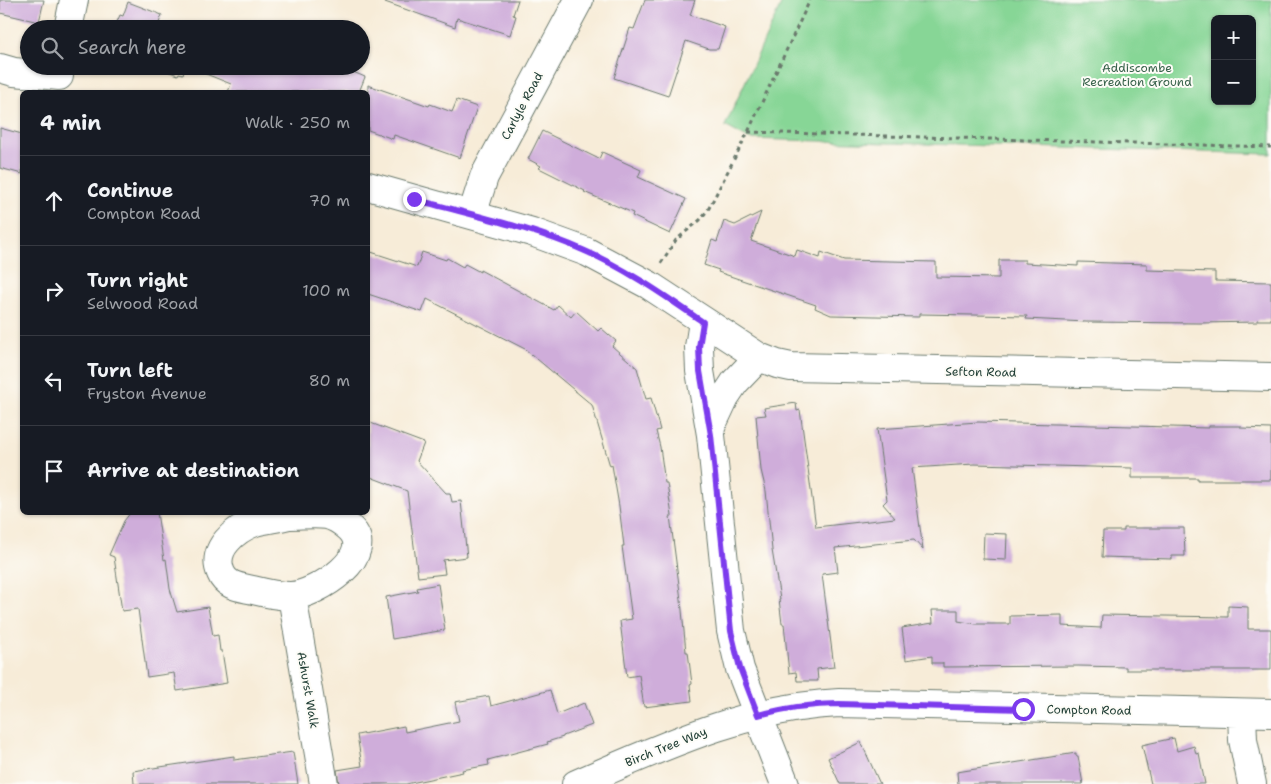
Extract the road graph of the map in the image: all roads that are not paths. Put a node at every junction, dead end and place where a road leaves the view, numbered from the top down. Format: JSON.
{"nodes":[{"id":1,"x":74,"y":0,"type":"edge"},
{"id":2,"x":579,"y":0,"type":"edge"},
{"id":3,"x":70,"y":20,"type":"edge"},
{"id":4,"x":0,"y":68,"type":"edge"},
{"id":5,"x":20,"y":73,"type":"edge"},
{"id":6,"x":38,"y":75,"type":"edge"},
{"id":7,"x":63,"y":78,"type":"edge"},
{"id":8,"x":370,"y":187,"type":"edge"},
{"id":9,"x":472,"y":215,"type":"junction"},
{"id":10,"x":703,"y":322,"type":"junction"},
{"id":11,"x":759,"y":357,"type":"junction"},
{"id":12,"x":1271,"y":377,"type":"edge"},
{"id":13,"x":710,"y":429,"type":"junction"},
{"id":14,"x":292,"y":596,"type":"junction"},
{"id":15,"x":1242,"y":713,"type":"junction"},
{"id":16,"x":1271,"y":713,"type":"edge"},
{"id":17,"x":758,"y":715,"type":"junction"},
{"id":18,"x":324,"y":784,"type":"edge"},
{"id":19,"x":576,"y":784,"type":"edge"},
{"id":20,"x":786,"y":784,"type":"edge"},
{"id":21,"x":1252,"y":784,"type":"edge"}],
"edges":[{"from":1,"to":3,"type":"street"},
{"from":2,"to":9,"type":"street","name":"Carlyle Road"},
{"from":4,"to":5,"type":"street"},
{"from":6,"to":7,"type":"street"},
{"from":8,"to":9,"type":"street","name":"Sefton Road"},
{"from":9,"to":10,"type":"street","name":"Sefton Road"},
{"from":10,"to":11,"type":"street","name":"Sefton Road"},
{"from":10,"to":13,"type":"street"},
{"from":11,"to":12,"type":"street","name":"Sefton Road"},
{"from":11,"to":13,"type":"street"},
{"from":13,"to":17,"type":"street"},
{"from":14,"to":14,"type":"street"},
{"from":14,"to":18,"type":"street","name":"Ashurst Walk"},
{"from":15,"to":16,"type":"street","name":"Compton Road"},
{"from":15,"to":17,"type":"street","name":"Compton Road"},
{"from":15,"to":21,"type":"street"},
{"from":17,"to":19,"type":"street","name":"Birch Tree Way"},
{"from":17,"to":20,"type":"street"}]}
